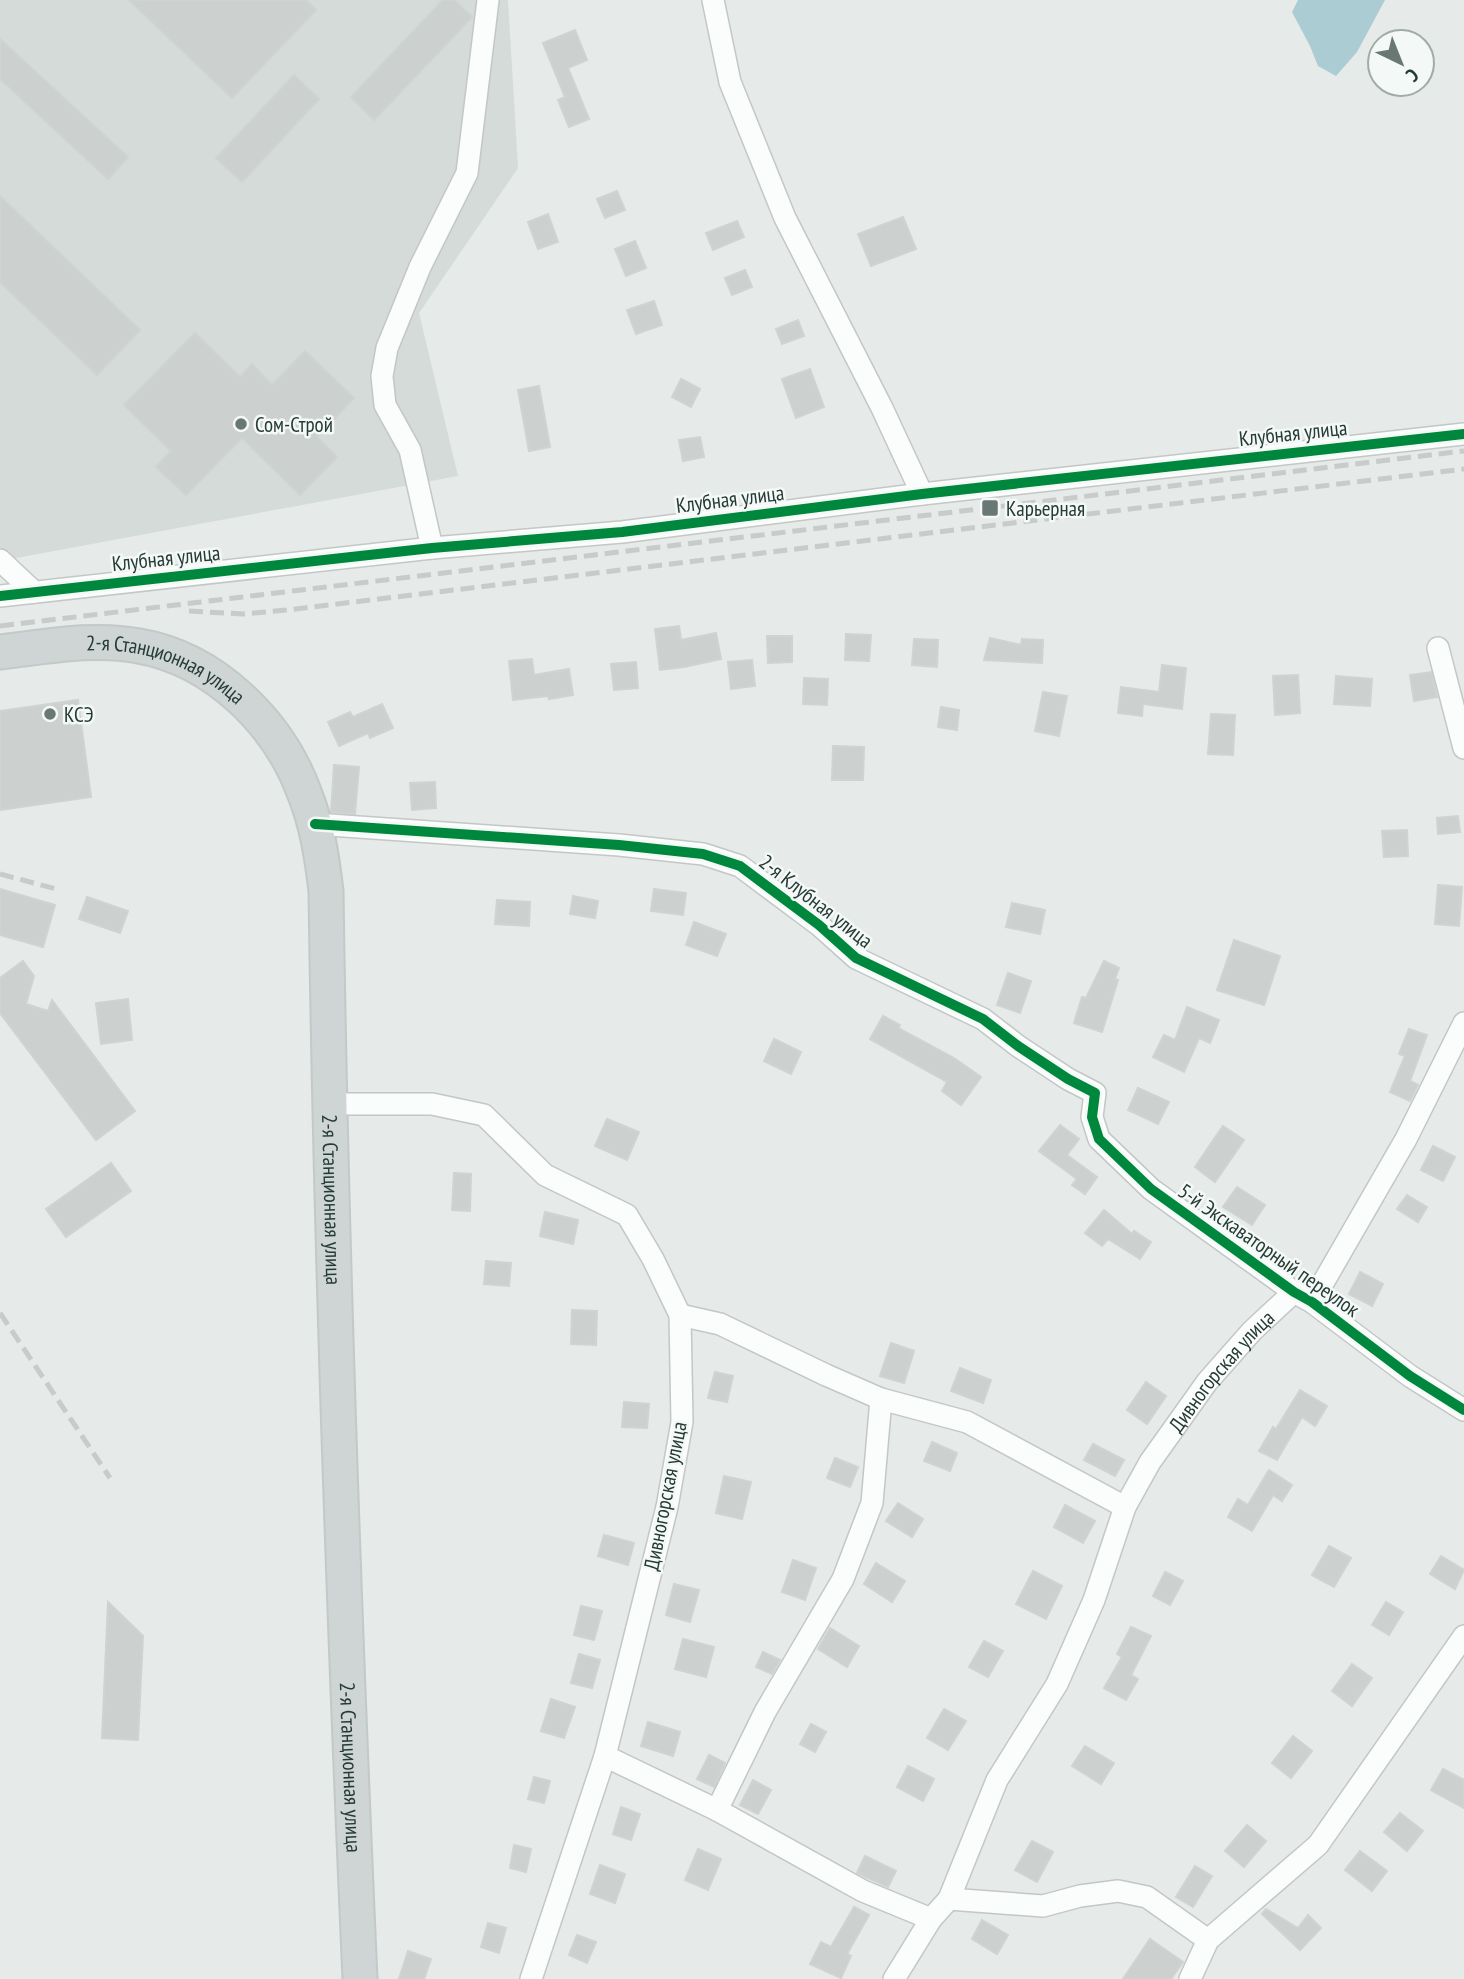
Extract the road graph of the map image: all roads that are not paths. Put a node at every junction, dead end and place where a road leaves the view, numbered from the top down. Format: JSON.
{"nodes":[{"id":1,"x":488,"y":0,"type":"edge"},
{"id":2,"x":713,"y":0,"type":"edge"},
{"id":3,"x":1464,"y":433,"type":"edge"},
{"id":4,"x":922,"y":494,"type":"junction"},
{"id":5,"x":432,"y":548,"type":"junction"},
{"id":6,"x":0,"y":561,"type":"edge"},
{"id":7,"x":34,"y":592,"type":"junction"},
{"id":8,"x":0,"y":596,"type":"edge"},
{"id":9,"x":1438,"y":648,"type":"dead end"},
{"id":10,"x":0,"y":652,"type":"edge"},
{"id":11,"x":1464,"y":748,"type":"edge"},
{"id":12,"x":315,"y":824,"type":"junction"},
{"id":13,"x":1464,"y":1023,"type":"edge"},
{"id":14,"x":1095,"y":1093,"type":"joint"},
{"id":15,"x":329,"y":1104,"type":"junction"},
{"id":16,"x":1303,"y":1297,"type":"junction"},
{"id":17,"x":680,"y":1315,"type":"junction"},
{"id":18,"x":881,"y":1399,"type":"junction"},
{"id":19,"x":1464,"y":1410,"type":"edge"},
{"id":20,"x":1125,"y":1507,"type":"junction"},
{"id":21,"x":1464,"y":1636,"type":"edge"},
{"id":22,"x":605,"y":1756,"type":"junction"},
{"id":23,"x":717,"y":1810,"type":"junction"},
{"id":24,"x":949,"y":1899,"type":"junction"},
{"id":25,"x":932,"y":1919,"type":"junction"},
{"id":26,"x":1208,"y":1940,"type":"junction"},
{"id":27,"x":360,"y":1979,"type":"edge"},
{"id":28,"x":531,"y":1979,"type":"edge"},
{"id":29,"x":894,"y":1979,"type":"edge"},
{"id":30,"x":1190,"y":1979,"type":"edge"}],
"edges":[{"from":1,"to":5,"type":"street"},
{"from":2,"to":4,"type":"street"},
{"from":3,"to":4,"type":"street","name":"Клубная улица"},
{"from":4,"to":5,"type":"street","name":"Клубная улица"},
{"from":5,"to":7,"type":"street","name":"Клубная улица"},
{"from":6,"to":7,"type":"street"},
{"from":7,"to":8,"type":"street","name":"Клубная улица"},
{"from":9,"to":11,"type":"street"},
{"from":10,"to":12,"type":"main road","name":"2-я Станционная улица"},
{"from":12,"to":14,"type":"street","name":"2-я Клубная улица"},
{"from":12,"to":15,"type":"main road","name":"2-я Станционная улица"},
{"from":13,"to":16,"type":"street","name":"Дивногорская улица"},
{"from":14,"to":16,"type":"street","name":"5-й Экскаваторный переулок"},
{"from":15,"to":17,"type":"street","name":"Дивногорская улица"},
{"from":15,"to":27,"type":"main road","name":"2-я Станционная улица"},
{"from":16,"to":19,"type":"street","name":"5-й Экскаваторный переулок"},
{"from":16,"to":20,"type":"street","name":"Дивногорская улица"},
{"from":17,"to":18,"type":"street"},
{"from":17,"to":22,"type":"street","name":"Дивногорская улица"},
{"from":18,"to":20,"type":"street"},
{"from":18,"to":23,"type":"street"},
{"from":20,"to":24,"type":"street","name":"Дивногорская улица"},
{"from":21,"to":26,"type":"street"},
{"from":22,"to":23,"type":"street"},
{"from":22,"to":28,"type":"street","name":"Дивногорская улица"},
{"from":23,"to":25,"type":"street"},
{"from":24,"to":25,"type":"street","name":"Дивногорская улица"},
{"from":24,"to":26,"type":"street"},
{"from":25,"to":29,"type":"street","name":"Дивногорская улица"},
{"from":26,"to":30,"type":"street"}]}
